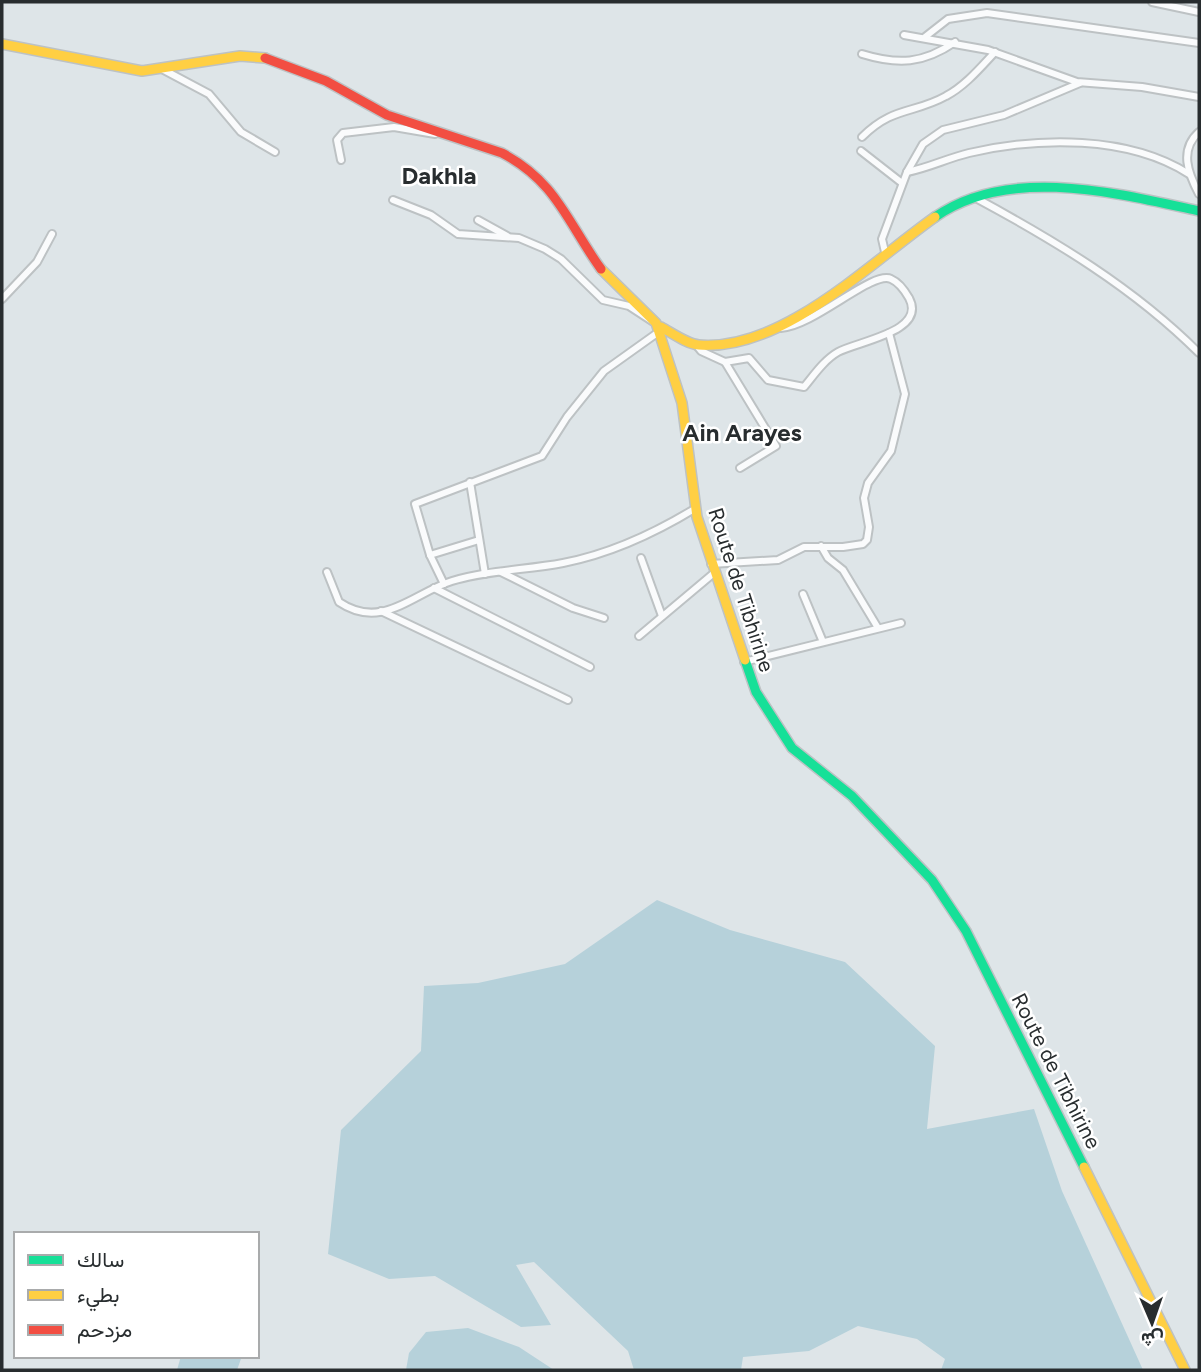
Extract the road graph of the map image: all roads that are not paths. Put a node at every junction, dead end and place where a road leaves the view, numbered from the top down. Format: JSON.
{"nodes":[{"id":1,"x":1153,"y":2,"type":"edge"},
{"id":2,"x":1199,"y":12,"type":"edge"},
{"id":3,"x":904,"y":35,"type":"dead end"},
{"id":4,"x":925,"y":37,"type":"junction"},
{"id":5,"x":955,"y":42,"type":"junction"},
{"id":6,"x":1199,"y":43,"type":"edge"},
{"id":7,"x":2,"y":44,"type":"edge"},
{"id":8,"x":995,"y":52,"type":"junction"},
{"id":9,"x":862,"y":54,"type":"dead end"},
{"id":10,"x":162,"y":69,"type":"junction"},
{"id":11,"x":1081,"y":82,"type":"junction"},
{"id":12,"x":1199,"y":97,"type":"edge"},
{"id":13,"x":1199,"y":132,"type":"edge"},
{"id":14,"x":442,"y":134,"type":"junction"},
{"id":15,"x":862,"y":137,"type":"dead end"},
{"id":16,"x":862,"y":151,"type":"dead end"},
{"id":17,"x":275,"y":152,"type":"dead end"},
{"id":18,"x":341,"y":160,"type":"dead end"},
{"id":19,"x":907,"y":172,"type":"junction"},
{"id":20,"x":1189,"y":174,"type":"junction"},
{"id":21,"x":902,"y":183,"type":"junction"},
{"id":22,"x":1199,"y":194,"type":"edge"},
{"id":23,"x":974,"y":197,"type":"junction"},
{"id":24,"x":393,"y":200,"type":"dead end"},
{"id":25,"x":1199,"y":211,"type":"edge"},
{"id":26,"x":478,"y":220,"type":"dead end"},
{"id":27,"x":52,"y":234,"type":"dead end"},
{"id":28,"x":509,"y":237,"type":"junction"},
{"id":29,"x":885,"y":253,"type":"junction"},
{"id":30,"x":2,"y":299,"type":"edge"},
{"id":31,"x":658,"y":327,"type":"junction"},
{"id":32,"x":773,"y":328,"type":"junction"},
{"id":33,"x":889,"y":332,"type":"junction"},
{"id":34,"x":697,"y":346,"type":"junction"},
{"id":35,"x":1199,"y":353,"type":"edge"},
{"id":36,"x":725,"y":362,"type":"junction"},
{"id":37,"x":740,"y":468,"type":"dead end"},
{"id":38,"x":470,"y":482,"type":"junction"},
{"id":39,"x":696,"y":508,"type":"junction"},
{"id":40,"x":479,"y":540,"type":"junction"},
{"id":41,"x":821,"y":546,"type":"junction"},
{"id":42,"x":430,"y":555,"type":"junction"},
{"id":43,"x":641,"y":558,"type":"dead end"},
{"id":44,"x":713,"y":568,"type":"junction"},
{"id":45,"x":327,"y":572,"type":"dead end"},
{"id":46,"x":501,"y":572,"type":"junction"},
{"id":47,"x":485,"y":574,"type":"junction"},
{"id":48,"x":444,"y":584,"type":"junction"},
{"id":49,"x":434,"y":588,"type":"junction"},
{"id":50,"x":803,"y":594,"type":"dead end"},
{"id":51,"x":381,"y":611,"type":"junction"},
{"id":52,"x":662,"y":616,"type":"junction"},
{"id":53,"x":604,"y":618,"type":"dead end"},
{"id":54,"x":901,"y":623,"type":"dead end"},
{"id":55,"x":878,"y":628,"type":"junction"},
{"id":56,"x":639,"y":636,"type":"dead end"},
{"id":57,"x":823,"y":642,"type":"junction"},
{"id":58,"x":744,"y":662,"type":"junction"},
{"id":59,"x":590,"y":667,"type":"dead end"},
{"id":60,"x":568,"y":700,"type":"dead end"},
{"id":61,"x":1185,"y":1370,"type":"edge"}],
"edges":[{"from":1,"to":2,"type":"street"},
{"from":3,"to":4,"type":"street"},
{"from":4,"to":5,"type":"street"},
{"from":4,"to":6,"type":"street"},
{"from":5,"to":8,"type":"street"},
{"from":5,"to":9,"type":"street"},
{"from":7,"to":10,"type":"street","name":"Route de Tibhirine"},
{"from":8,"to":11,"type":"street"},
{"from":8,"to":15,"type":"street"},
{"from":10,"to":14,"type":"street","name":"Route de Tibhirine"},
{"from":10,"to":17,"type":"street"},
{"from":11,"to":12,"type":"street"},
{"from":11,"to":19,"type":"street"},
{"from":13,"to":20,"type":"street"},
{"from":14,"to":18,"type":"street"},
{"from":14,"to":31,"type":"street","name":"Route de Tibhirine"},
{"from":16,"to":21,"type":"street"},
{"from":19,"to":20,"type":"street"},
{"from":19,"to":21,"type":"street"},
{"from":20,"to":22,"type":"street"},
{"from":21,"to":29,"type":"street"},
{"from":23,"to":25,"type":"street"},
{"from":23,"to":29,"type":"street"},
{"from":23,"to":35,"type":"street"},
{"from":24,"to":28,"type":"street"},
{"from":26,"to":28,"type":"street"},
{"from":27,"to":30,"type":"street"},
{"from":28,"to":31,"type":"street"},
{"from":29,"to":32,"type":"street"},
{"from":31,"to":34,"type":"street"},
{"from":31,"to":38,"type":"street"},
{"from":31,"to":39,"type":"street","name":"Route de Tibhirine"},
{"from":32,"to":33,"type":"street"},
{"from":32,"to":34,"type":"street"},
{"from":33,"to":36,"type":"street"},
{"from":33,"to":41,"type":"street"},
{"from":34,"to":36,"type":"street"},
{"from":36,"to":37,"type":"street"},
{"from":38,"to":40,"type":"street"},
{"from":38,"to":42,"type":"street"},
{"from":39,"to":44,"type":"street","name":"Route de Tibhirine"},
{"from":39,"to":46,"type":"street"},
{"from":40,"to":42,"type":"street"},
{"from":40,"to":47,"type":"street"},
{"from":41,"to":44,"type":"street"},
{"from":41,"to":55,"type":"street"},
{"from":42,"to":48,"type":"street"},
{"from":43,"to":52,"type":"street"},
{"from":44,"to":52,"type":"street"},
{"from":44,"to":58,"type":"street","name":"Route de Tibhirine"},
{"from":45,"to":51,"type":"street"},
{"from":46,"to":47,"type":"street"},
{"from":46,"to":53,"type":"street"},
{"from":47,"to":48,"type":"street"},
{"from":48,"to":49,"type":"street"},
{"from":49,"to":51,"type":"street"},
{"from":49,"to":59,"type":"street"},
{"from":50,"to":57,"type":"street"},
{"from":51,"to":60,"type":"street"},
{"from":52,"to":56,"type":"street"},
{"from":54,"to":55,"type":"street"},
{"from":55,"to":57,"type":"street"},
{"from":57,"to":58,"type":"street"},
{"from":58,"to":61,"type":"street","name":"Route de Tibhirine"}]}
